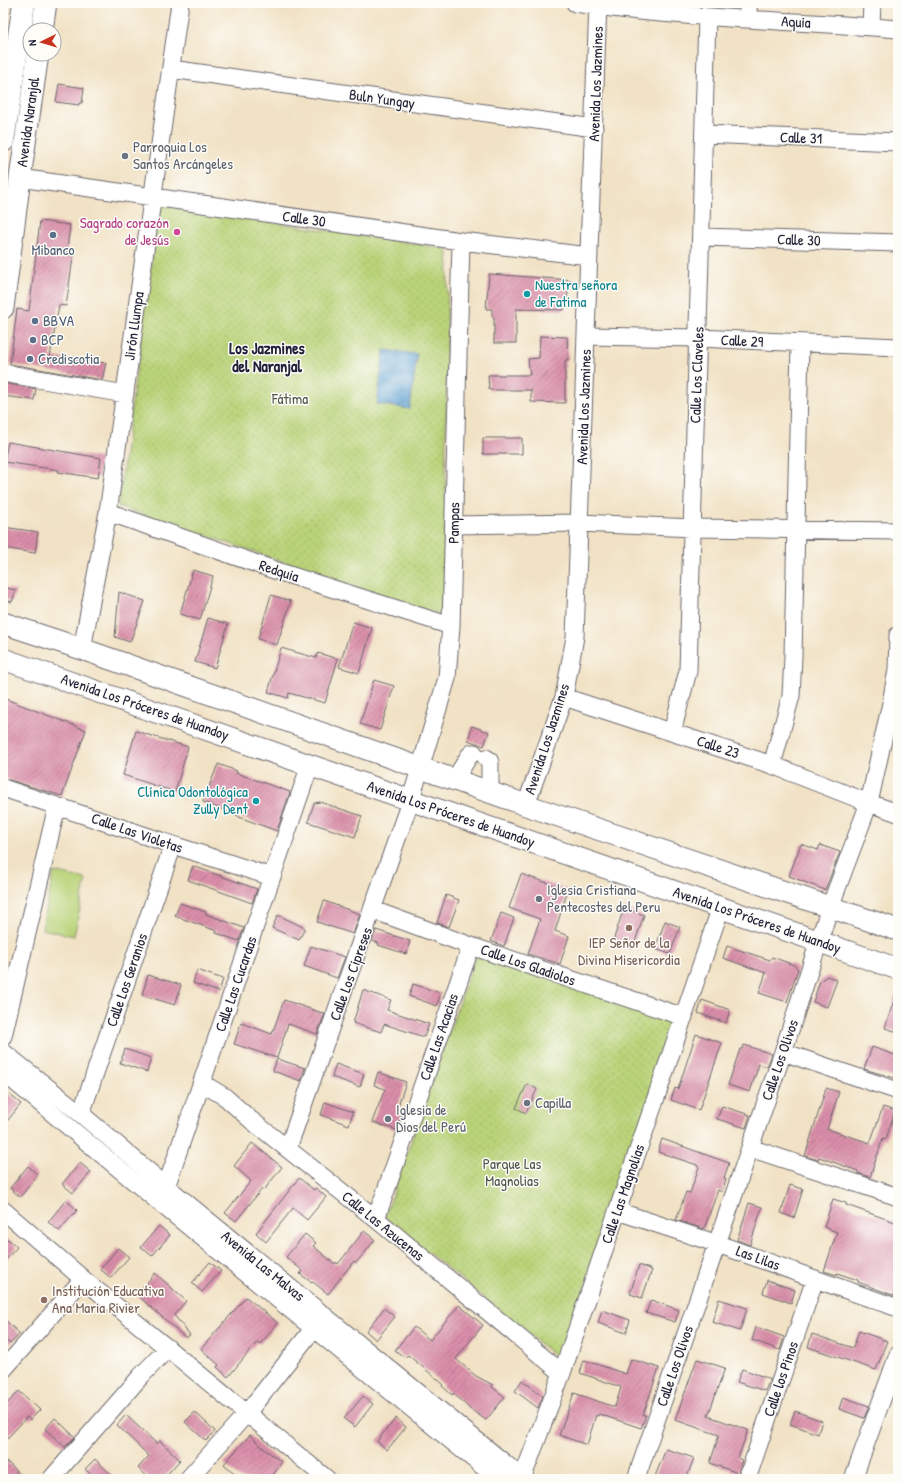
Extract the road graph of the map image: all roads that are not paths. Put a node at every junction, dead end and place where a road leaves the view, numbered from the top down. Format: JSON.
{"nodes":[{"id":1,"x":24,"y":3,"type":"edge"},
{"id":2,"x":46,"y":3,"type":"edge"},
{"id":3,"x":180,"y":3,"type":"edge"},
{"id":4,"x":575,"y":3,"type":"edge"},
{"id":5,"x":872,"y":3,"type":"edge"},
{"id":6,"x":598,"y":5,"type":"edge"},
{"id":7,"x":748,"y":11,"type":"edge"},
{"id":8,"x":707,"y":17,"type":"junction"},
{"id":9,"x":43,"y":22,"type":"edge"},
{"id":10,"x":871,"y":26,"type":"junction"},
{"id":11,"x":898,"y":29,"type":"edge"},
{"id":12,"x":37,"y":62,"type":"edge"},
{"id":13,"x":170,"y":69,"type":"junction"},
{"id":14,"x":594,"y":128,"type":"junction"},
{"id":15,"x":704,"y":134,"type":"junction"},
{"id":16,"x":3,"y":141,"type":"edge"},
{"id":17,"x":898,"y":142,"type":"edge"},
{"id":18,"x":20,"y":178,"type":"junction"},
{"id":19,"x":152,"y":198,"type":"junction"},
{"id":20,"x":701,"y":237,"type":"junction"},
{"id":21,"x":461,"y":241,"type":"junction"},
{"id":22,"x":898,"y":243,"type":"edge"},
{"id":23,"x":589,"y":256,"type":"junction"},
{"id":24,"x":3,"y":308,"type":"edge"},
{"id":25,"x":587,"y":336,"type":"junction"},
{"id":26,"x":698,"y":338,"type":"junction"},
{"id":27,"x":800,"y":344,"type":"junction"},
{"id":28,"x":898,"y":347,"type":"edge"},
{"id":29,"x":3,"y":373,"type":"edge"},
{"id":30,"x":125,"y":394,"type":"junction"},
{"id":31,"x":108,"y":512,"type":"junction"},
{"id":32,"x":579,"y":523,"type":"junction"},
{"id":33,"x":454,"y":524,"type":"junction"},
{"id":34,"x":693,"y":528,"type":"junction"},
{"id":35,"x":796,"y":529,"type":"junction"},
{"id":36,"x":898,"y":531,"type":"edge"},
{"id":37,"x":3,"y":623,"type":"edge"},
{"id":38,"x":451,"y":626,"type":"junction"},
{"id":39,"x":898,"y":634,"type":"edge"},
{"id":40,"x":82,"y":649,"type":"junction"},
{"id":41,"x":3,"y":659,"type":"edge"},
{"id":42,"x":564,"y":697,"type":"junction"},
{"id":43,"x":894,"y":704,"type":"edge"},
{"id":44,"x":672,"y":732,"type":"junction"},
{"id":45,"x":310,"y":764,"type":"junction"},
{"id":46,"x":772,"y":765,"type":"junction"},
{"id":47,"x":420,"y":766,"type":"junction"},
{"id":48,"x":455,"y":779,"type":"junction"},
{"id":49,"x":3,"y":788,"type":"edge"},
{"id":50,"x":490,"y":791,"type":"junction"},
{"id":51,"x":411,"y":799,"type":"junction"},
{"id":52,"x":869,"y":803,"type":"junction"},
{"id":53,"x":526,"y":805,"type":"junction"},
{"id":54,"x":57,"y":806,"type":"junction"},
{"id":55,"x":898,"y":813,"type":"edge"},
{"id":56,"x":174,"y":845,"type":"junction"},
{"id":57,"x":272,"y":877,"type":"junction"},
{"id":58,"x":721,"y":907,"type":"junction"},
{"id":59,"x":830,"y":907,"type":"junction"},
{"id":60,"x":373,"y":910,"type":"junction"},
{"id":61,"x":898,"y":930,"type":"edge"},
{"id":62,"x":819,"y":942,"type":"junction"},
{"id":63,"x":471,"y":946,"type":"junction"},
{"id":64,"x":898,"y":969,"type":"edge"},
{"id":65,"x":684,"y":1017,"type":"junction"},
{"id":66,"x":3,"y":1036,"type":"edge"},
{"id":67,"x":3,"y":1052,"type":"edge"},
{"id":68,"x":783,"y":1052,"type":"junction"},
{"id":69,"x":3,"y":1072,"type":"edge"},
{"id":70,"x":202,"y":1083,"type":"junction"},
{"id":71,"x":898,"y":1091,"type":"edge"},
{"id":72,"x":81,"y":1114,"type":"junction"},
{"id":73,"x":288,"y":1148,"type":"junction"},
{"id":74,"x":750,"y":1148,"type":"junction"},
{"id":75,"x":163,"y":1195,"type":"junction"},
{"id":76,"x":898,"y":1197,"type":"edge"},
{"id":77,"x":3,"y":1210,"type":"edge"},
{"id":78,"x":617,"y":1211,"type":"junction"},
{"id":79,"x":376,"y":1219,"type":"junction"},
{"id":80,"x":718,"y":1244,"type":"junction"},
{"id":81,"x":83,"y":1279,"type":"junction"},
{"id":82,"x":815,"y":1280,"type":"junction"},
{"id":83,"x":898,"y":1308,"type":"edge"},
{"id":84,"x":319,"y":1322,"type":"junction"},
{"id":85,"x":168,"y":1348,"type":"junction"},
{"id":86,"x":898,"y":1354,"type":"edge"},
{"id":87,"x":4,"y":1368,"type":"edge"},
{"id":88,"x":562,"y":1373,"type":"junction"},
{"id":89,"x":247,"y":1413,"type":"junction"},
{"id":90,"x":51,"y":1479,"type":"edge"},
{"id":91,"x":188,"y":1479,"type":"edge"},
{"id":92,"x":326,"y":1479,"type":"edge"},
{"id":93,"x":498,"y":1479,"type":"edge"},
{"id":94,"x":523,"y":1479,"type":"edge"},
{"id":95,"x":636,"y":1479,"type":"edge"},
{"id":96,"x":748,"y":1479,"type":"edge"},
{"id":97,"x":853,"y":1479,"type":"edge"}],
"edges":[{"from":1,"to":16,"type":"highway","name":"Avenida Naranjal"},
{"from":2,"to":9,"type":"main road"},
{"from":3,"to":13,"type":"street","name":"Jirón Llumpa"},
{"from":4,"to":6,"type":"street","name":"Aquia"},
{"from":5,"to":10,"type":"street"},
{"from":6,"to":8,"type":"street","name":"Aquia"},
{"from":6,"to":14,"type":"street","name":"Avenida Los Jazmines"},
{"from":7,"to":8,"type":"street","name":"Aquia"},
{"from":7,"to":10,"type":"street","name":"Aquia"},
{"from":8,"to":15,"type":"street","name":"Calle Los Claveles"},
{"from":10,"to":11,"type":"street","name":"Aquia"},
{"from":12,"to":18,"type":"main road","name":"Avenida Naranjal"},
{"from":13,"to":14,"type":"street","name":"Buln Yungay"},
{"from":13,"to":19,"type":"street","name":"Jirón Llumpa"},
{"from":14,"to":23,"type":"street","name":"Avenida Los Jazmines"},
{"from":15,"to":17,"type":"street","name":"Calle 31"},
{"from":15,"to":20,"type":"street","name":"Calle Los Claveles"},
{"from":18,"to":19,"type":"street","name":"Calle 30"},
{"from":18,"to":24,"type":"main road","name":"Avenida Naranjal"},
{"from":19,"to":21,"type":"street","name":"Calle 30"},
{"from":19,"to":30,"type":"street","name":"Jirón Llumpa"},
{"from":20,"to":22,"type":"street","name":"Calle 30"},
{"from":20,"to":26,"type":"street","name":"Calle Los Claveles"},
{"from":21,"to":23,"type":"street","name":"Calle 30"},
{"from":21,"to":33,"type":"street","name":"Pampas"},
{"from":23,"to":25,"type":"street","name":"Avenida Los Jazmines"},
{"from":25,"to":26,"type":"street","name":"Calle 29"},
{"from":25,"to":32,"type":"street","name":"Avenida Los Jazmines"},
{"from":26,"to":27,"type":"street","name":"Calle 29"},
{"from":26,"to":34,"type":"street","name":"Calle Los Claveles"},
{"from":27,"to":28,"type":"street","name":"Calle 29"},
{"from":27,"to":35,"type":"street"},
{"from":29,"to":30,"type":"street"},
{"from":30,"to":31,"type":"street","name":"Jirón Llumpa"},
{"from":31,"to":38,"type":"street","name":"Redquia"},
{"from":31,"to":40,"type":"street","name":"Jirón Llumpa"},
{"from":32,"to":33,"type":"street"},
{"from":32,"to":34,"type":"street"},
{"from":32,"to":42,"type":"street","name":"Avenida Los Jazmines"},
{"from":33,"to":38,"type":"street","name":"Pampas"},
{"from":34,"to":35,"type":"street"},
{"from":34,"to":44,"type":"street","name":"Calle Los Claveles"},
{"from":35,"to":36,"type":"street"},
{"from":35,"to":46,"type":"street"},
{"from":37,"to":40,"type":"main road"},
{"from":38,"to":47,"type":"street","name":"Pampas"},
{"from":39,"to":43,"type":"street","name":"Calle Los Olivos"},
{"from":40,"to":47,"type":"main road"},
{"from":41,"to":45,"type":"main road","name":"Avenida Los Próceres de Huandoy"},
{"from":42,"to":44,"type":"street","name":"Calle 23"},
{"from":42,"to":53,"type":"street","name":"Avenida Los Jazmines"},
{"from":43,"to":52,"type":"street","name":"Calle Los Olivos"},
{"from":44,"to":46,"type":"street","name":"Calle 23"},
{"from":45,"to":51,"type":"main road","name":"Avenida Los Próceres de Huandoy"},
{"from":45,"to":57,"type":"street","name":"Calle Las Cucardas"},
{"from":46,"to":52,"type":"street","name":"Calle 23"},
{"from":47,"to":48,"type":"main road"},
{"from":47,"to":51,"type":"street","name":"Pampas"},
{"from":48,"to":50,"type":"main road"},
{"from":48,"to":50,"type":"street"},
{"from":49,"to":54,"type":"street","name":"Calle Las Violetas"},
{"from":50,"to":53,"type":"main road"},
{"from":51,"to":58,"type":"main road","name":"Avenida Los Próceres de Huandoy"},
{"from":51,"to":60,"type":"street","name":"Calle Los Cipreses"},
{"from":52,"to":55,"type":"street","name":"Calle 23"},
{"from":52,"to":59,"type":"street","name":"Calle Los Olivos"},
{"from":53,"to":59,"type":"main road"},
{"from":54,"to":56,"type":"street","name":"Calle Las Violetas"},
{"from":54,"to":66,"type":"street"},
{"from":56,"to":57,"type":"street","name":"Calle Las Violetas"},
{"from":56,"to":72,"type":"street","name":"Calle Los Geranios"},
{"from":57,"to":70,"type":"street","name":"Calle Las Cucardas"},
{"from":58,"to":62,"type":"main road","name":"Avenida Los Próceres de Huandoy"},
{"from":58,"to":65,"type":"street","name":"Calle Las Magnolias"},
{"from":59,"to":61,"type":"main road"},
{"from":59,"to":62,"type":"street","name":"Calle Los Olivos"},
{"from":60,"to":63,"type":"street","name":"Calle Los Gladiolos"},
{"from":60,"to":73,"type":"street","name":"Calle Los Cipreses"},
{"from":62,"to":64,"type":"main road","name":"Avenida Los Próceres de Huandoy"},
{"from":62,"to":68,"type":"street","name":"Calle Los Olivos"},
{"from":63,"to":65,"type":"street","name":"Calle Los Gladiolos"},
{"from":63,"to":79,"type":"street","name":"Calle Las Acacias"},
{"from":65,"to":78,"type":"street","name":"Calle Las Magnolias"},
{"from":67,"to":72,"type":"street","name":"Avenida Las Malvas"},
{"from":68,"to":71,"type":"street"},
{"from":68,"to":74,"type":"street","name":"Calle Los Olivos"},
{"from":69,"to":75,"type":"street","name":"Avenida Las Malvas"},
{"from":70,"to":73,"type":"street","name":"Calle Las Azucenas"},
{"from":70,"to":75,"type":"street","name":"Calle Las Cucardas"},
{"from":72,"to":75,"type":"street","name":"Avenida Las Malvas"},
{"from":73,"to":79,"type":"street","name":"Calle Las Azucenas"},
{"from":74,"to":76,"type":"street"},
{"from":74,"to":80,"type":"street","name":"Calle Los Olivos"},
{"from":75,"to":84,"type":"street","name":"Avenida Las Malvas"},
{"from":77,"to":81,"type":"street"},
{"from":78,"to":80,"type":"street","name":"Las Lilas"},
{"from":78,"to":88,"type":"street","name":"Calle Las Magnolias"},
{"from":79,"to":88,"type":"street","name":"Calle Las Azucenas"},
{"from":80,"to":82,"type":"street","name":"Las Lilas"},
{"from":80,"to":95,"type":"street","name":"Calle Los Olivos"},
{"from":81,"to":85,"type":"street"},
{"from":81,"to":87,"type":"street"},
{"from":82,"to":83,"type":"street","name":"Las Lilas"},
{"from":82,"to":96,"type":"street","name":"Calle los Pinos"},
{"from":84,"to":89,"type":"street"},
{"from":84,"to":93,"type":"street","name":"Avenida Las Malvas"},
{"from":84,"to":94,"type":"street","name":"Avenida Las Malvas"},
{"from":85,"to":89,"type":"street"},
{"from":85,"to":90,"type":"street"},
{"from":86,"to":97,"type":"street"},
{"from":88,"to":94,"type":"street","name":"Calle Las Magnolias"},
{"from":89,"to":91,"type":"street"},
{"from":89,"to":92,"type":"street"}]}
